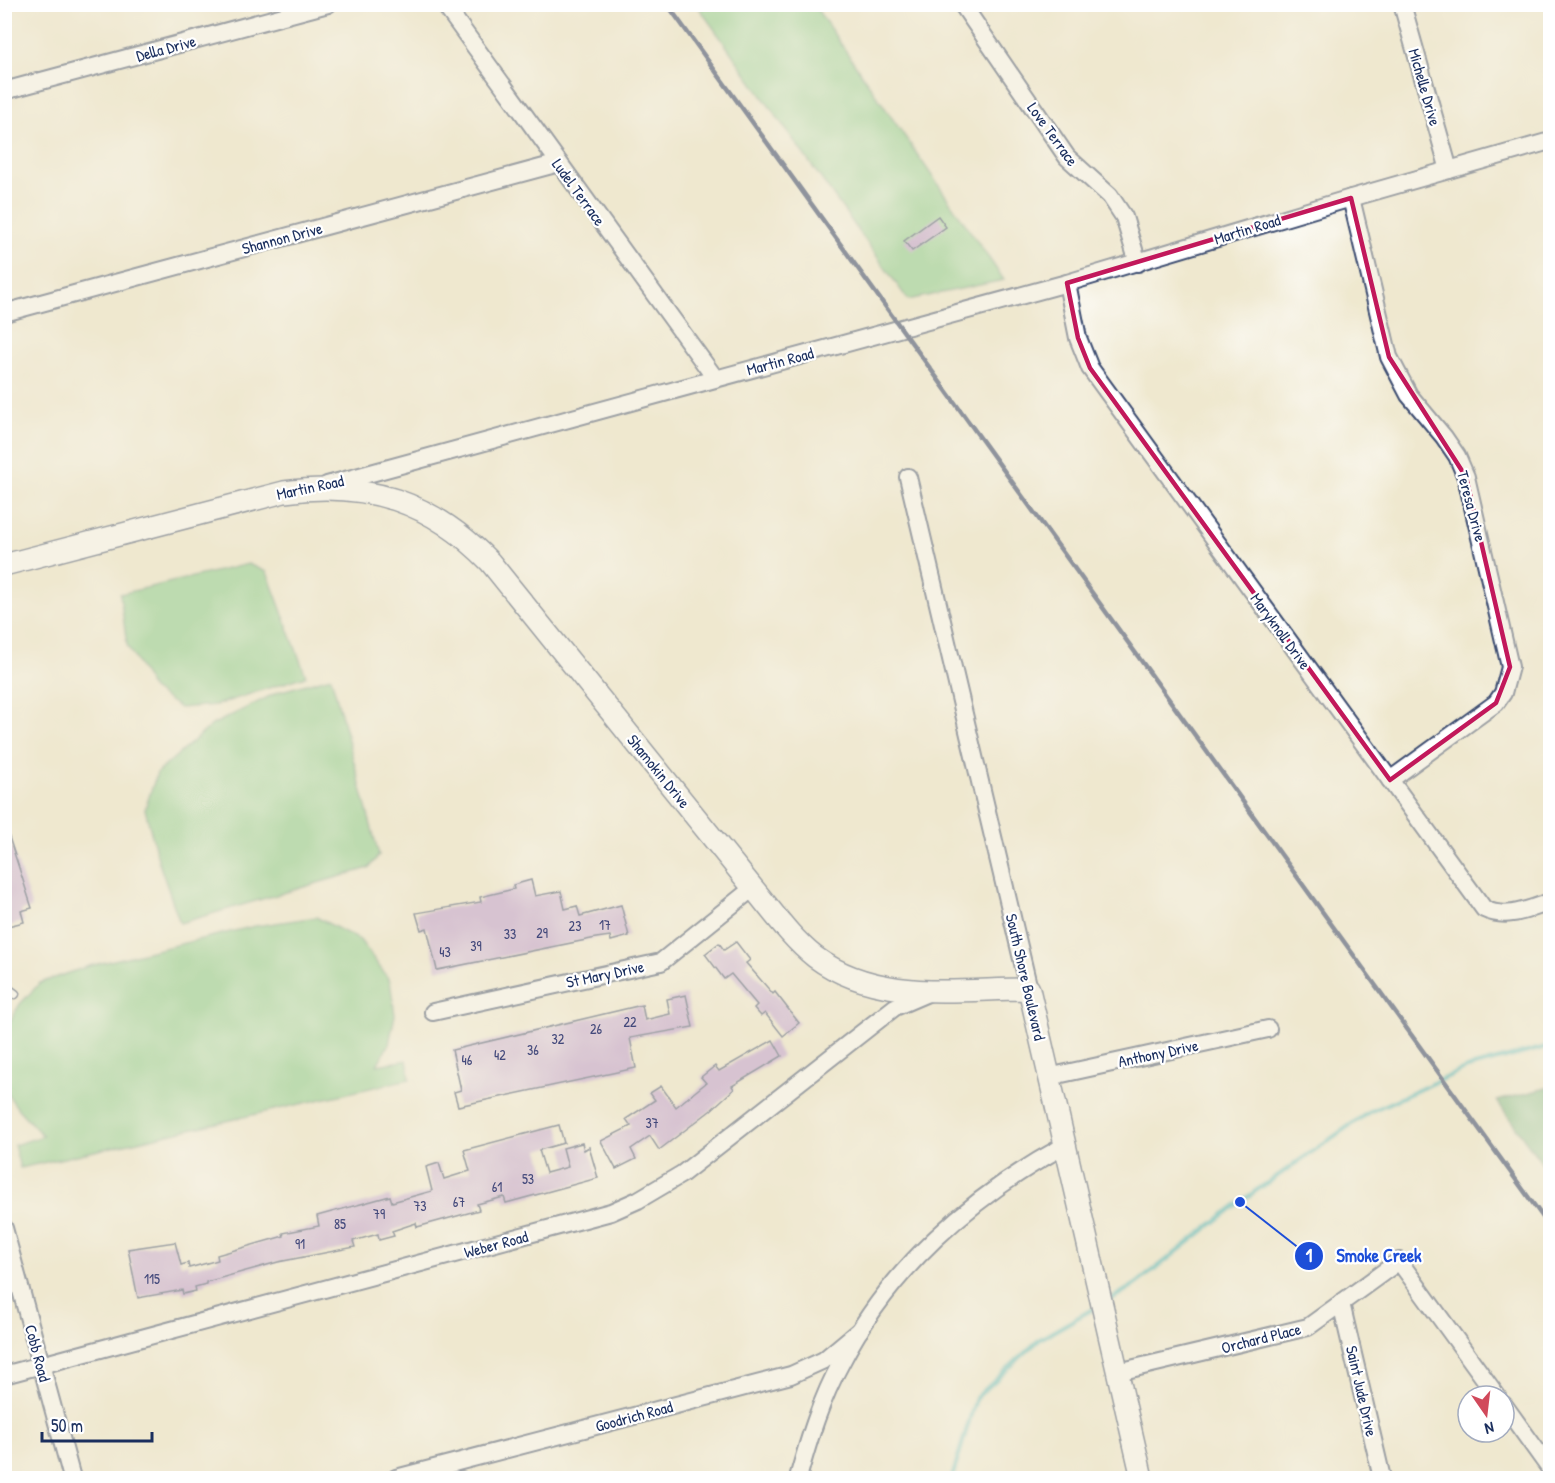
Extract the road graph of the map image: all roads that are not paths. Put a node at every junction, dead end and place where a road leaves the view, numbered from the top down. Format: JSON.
{"nodes":[{"id":1,"x":328,"y":4,"type":"edge"},
{"id":2,"x":444,"y":4,"type":"edge"},
{"id":3,"x":962,"y":4,"type":"edge"},
{"id":4,"x":1402,"y":4,"type":"edge"},
{"id":5,"x":4,"y":91,"type":"edge"},
{"id":6,"x":1551,"y":141,"type":"edge"},
{"id":7,"x":559,"y":163,"type":"junction"},
{"id":8,"x":1449,"y":170,"type":"junction"},
{"id":9,"x":1351,"y":198,"type":"junction"},
{"id":10,"x":1138,"y":263,"type":"junction"},
{"id":11,"x":1066,"y":283,"type":"junction"},
{"id":12,"x":4,"y":313,"type":"edge"},
{"id":13,"x":715,"y":378,"type":"junction"},
{"id":14,"x":908,"y":477,"type":"dead end"},
{"id":15,"x":317,"y":487,"type":"junction"},
{"id":16,"x":4,"y":565,"type":"edge"},
{"id":17,"x":1390,"y":780,"type":"junction"},
{"id":18,"x":753,"y":888,"type":"junction"},
{"id":19,"x":1551,"y":902,"type":"edge"},
{"id":20,"x":4,"y":986,"type":"edge"},
{"id":21,"x":1029,"y":989,"type":"junction"},
{"id":22,"x":931,"y":992,"type":"junction"},
{"id":23,"x":15,"y":994,"type":"dead end"},
{"id":24,"x":433,"y":1012,"type":"dead end"},
{"id":25,"x":1268,"y":1029,"type":"dead end"},
{"id":26,"x":1048,"y":1077,"type":"junction"},
{"id":27,"x":1064,"y":1146,"type":"junction"},
{"id":28,"x":4,"y":1228,"type":"edge"},
{"id":29,"x":1341,"y":1303,"type":"junction"},
{"id":30,"x":860,"y":1330,"type":"junction"},
{"id":31,"x":41,"y":1366,"type":"junction"},
{"id":32,"x":1118,"y":1372,"type":"junction"},
{"id":33,"x":4,"y":1375,"type":"edge"},
{"id":34,"x":1488,"y":1384,"type":"edge"},
{"id":35,"x":1516,"y":1421,"type":"edge"},
{"id":36,"x":1551,"y":1469,"type":"edge"},
{"id":37,"x":72,"y":1479,"type":"edge"},
{"id":38,"x":396,"y":1479,"type":"edge"},
{"id":39,"x":798,"y":1479,"type":"edge"},
{"id":40,"x":1142,"y":1479,"type":"edge"},
{"id":41,"x":1382,"y":1479,"type":"edge"}],
"edges":[{"from":1,"to":5,"type":"street","name":"Della Drive"},
{"from":2,"to":7,"type":"street","name":"Ludel Terrace"},
{"from":3,"to":10,"type":"street","name":"Love Terrace"},
{"from":4,"to":8,"type":"street","name":"Michelle Drive"},
{"from":6,"to":8,"type":"street","name":"Martin Road"},
{"from":7,"to":12,"type":"street","name":"Shannon Drive"},
{"from":7,"to":13,"type":"street","name":"Ludel Terrace"},
{"from":8,"to":9,"type":"street","name":"Martin Road"},
{"from":9,"to":10,"type":"street","name":"Martin Road"},
{"from":9,"to":17,"type":"street","name":"Teresa Drive"},
{"from":10,"to":11,"type":"street","name":"Martin Road"},
{"from":11,"to":13,"type":"street","name":"Martin Road"},
{"from":11,"to":17,"type":"street","name":"Maryknoll Drive"},
{"from":13,"to":15,"type":"street","name":"Martin Road"},
{"from":14,"to":21,"type":"street","name":"South Shore Boulevard"},
{"from":15,"to":16,"type":"street","name":"Martin Road"},
{"from":15,"to":18,"type":"street","name":"Shamokin Drive"},
{"from":17,"to":19,"type":"street","name":"Maryknoll Drive"},
{"from":18,"to":22,"type":"street","name":"Shamokin Drive"},
{"from":18,"to":24,"type":"street","name":"St Mary Drive"},
{"from":20,"to":23,"type":"lane"},
{"from":21,"to":22,"type":"street","name":"Shamokin Drive"},
{"from":21,"to":26,"type":"street","name":"South Shore Boulevard"},
{"from":22,"to":31,"type":"street","name":"Weber Road"},
{"from":25,"to":26,"type":"street","name":"Anthony Drive"},
{"from":26,"to":27,"type":"street","name":"South Shore Boulevard"},
{"from":27,"to":30,"type":"street"},
{"from":27,"to":32,"type":"street","name":"South Shore Boulevard"},
{"from":28,"to":31,"type":"street","name":"Cobb Road"},
{"from":29,"to":32,"type":"street","name":"Orchard Place"},
{"from":29,"to":34,"type":"street","name":"Orchard Place"},
{"from":29,"to":41,"type":"street","name":"Saint Jude Drive"},
{"from":30,"to":38,"type":"street","name":"Goodrich Road"},
{"from":30,"to":39,"type":"street"},
{"from":31,"to":33,"type":"street","name":"Weber Road"},
{"from":31,"to":37,"type":"street","name":"Cobb Road"},
{"from":32,"to":40,"type":"street","name":"South Shore Boulevard"},
{"from":35,"to":36,"type":"street"}]}
